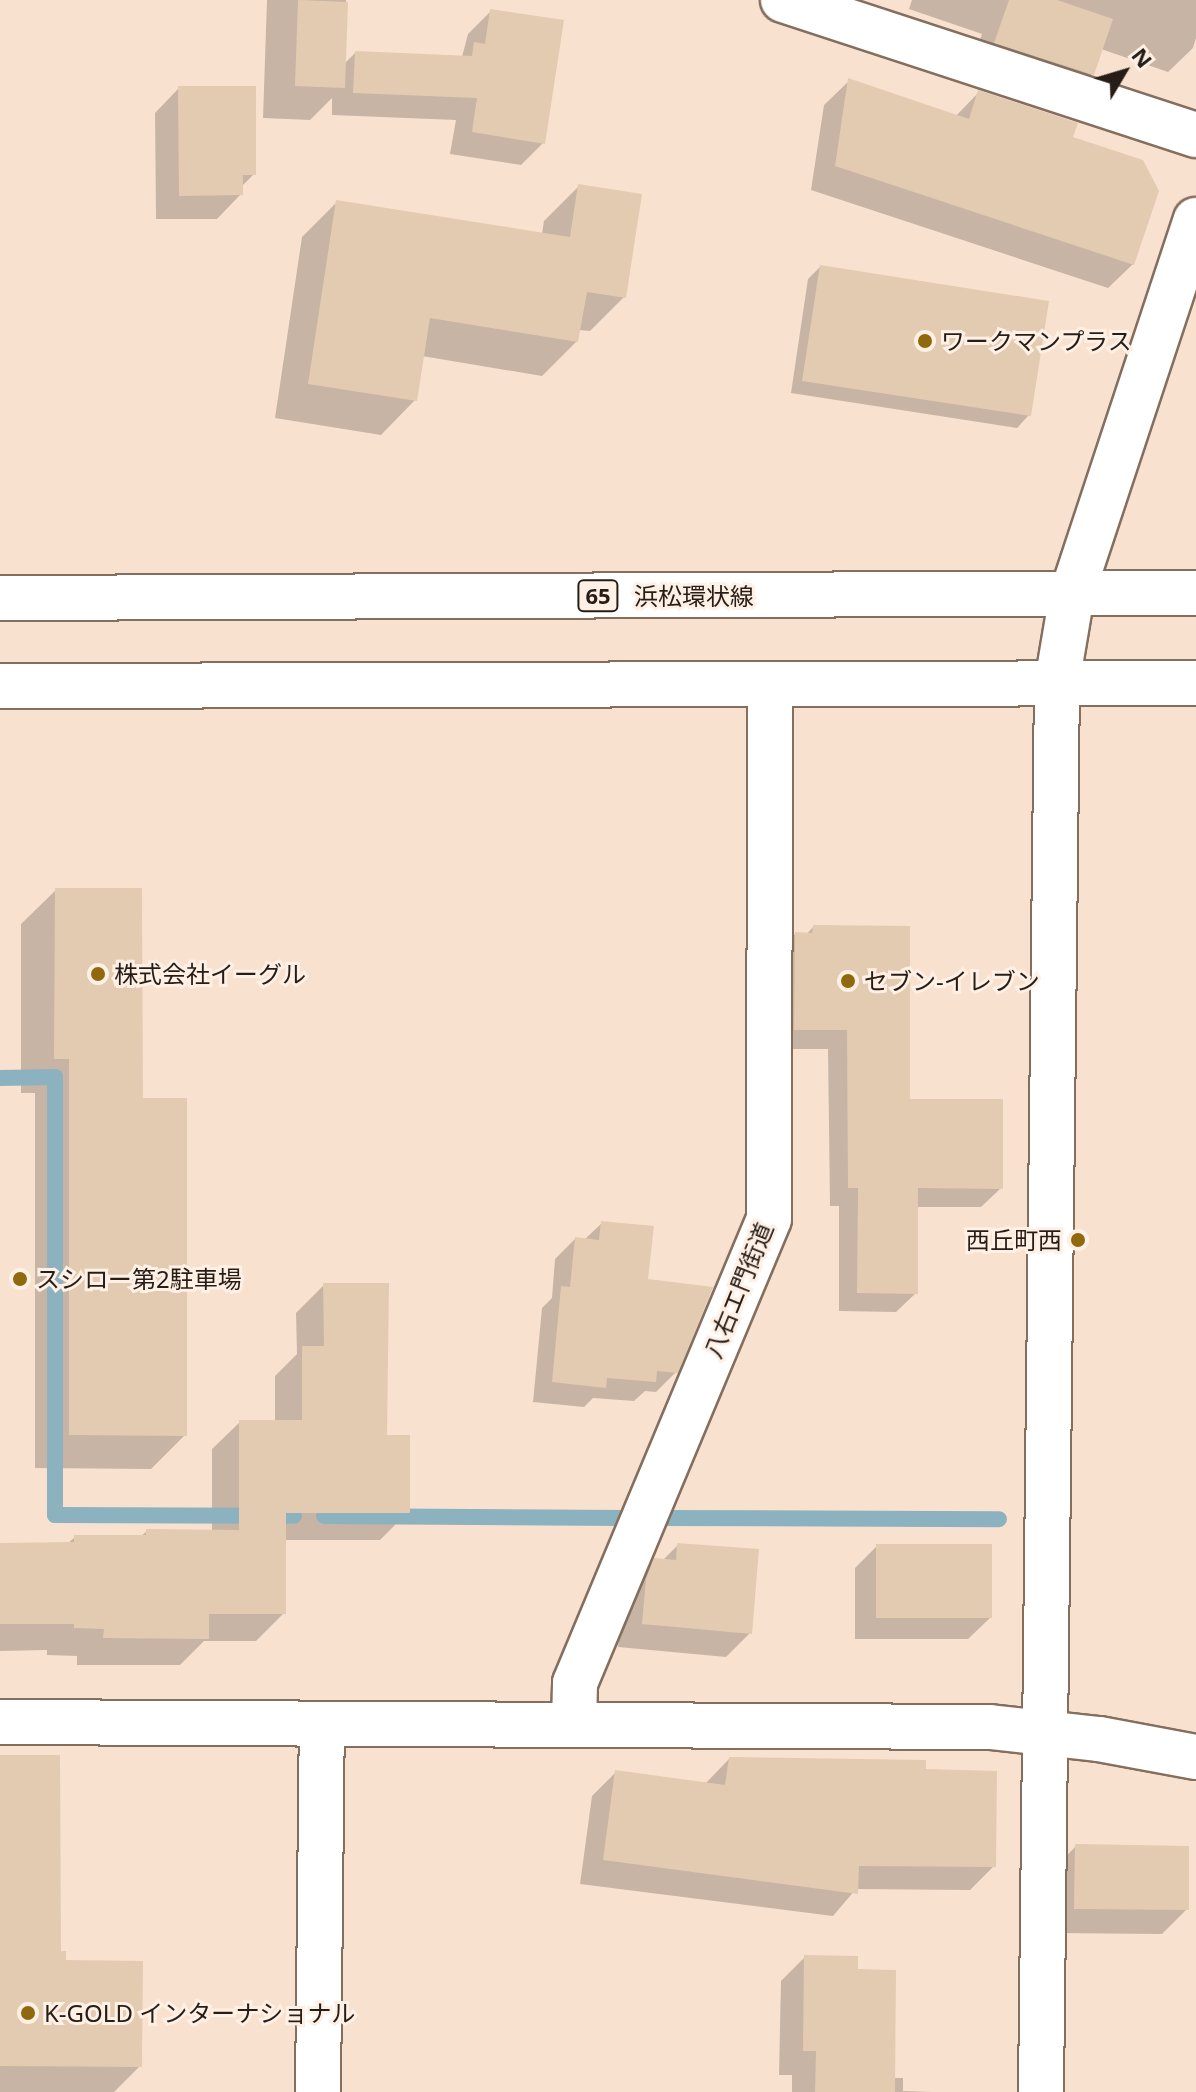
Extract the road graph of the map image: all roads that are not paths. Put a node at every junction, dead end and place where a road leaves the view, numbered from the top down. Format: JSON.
{"nodes":[{"id":1,"x":783,"y":0,"type":"edge"},
{"id":2,"x":1196,"y":135,"type":"edge"},
{"id":3,"x":1196,"y":220,"type":"edge"},
{"id":4,"x":1196,"y":593,"type":"edge"},
{"id":5,"x":1072,"y":594,"type":"junction"},
{"id":6,"x":0,"y":598,"type":"edge"},
{"id":7,"x":1057,"y":683,"type":"junction"},
{"id":8,"x":1196,"y":683,"type":"edge"},
{"id":9,"x":770,"y":684,"type":"junction"},
{"id":10,"x":0,"y":686,"type":"edge"},
{"id":11,"x":0,"y":1722,"type":"edge"},
{"id":12,"x":322,"y":1724,"type":"junction"},
{"id":13,"x":574,"y":1725,"type":"junction"},
{"id":14,"x":1045,"y":1734,"type":"junction"},
{"id":15,"x":1196,"y":1757,"type":"edge"},
{"id":16,"x":318,"y":2092,"type":"edge"},
{"id":17,"x":1041,"y":2092,"type":"edge"}],
"edges":[{"from":1,"to":2,"type":"street"},
{"from":3,"to":5,"type":"street"},
{"from":4,"to":5,"type":"street","name":"浜松環状線","number":"65"},
{"from":5,"to":6,"type":"street","name":"浜松環状線","number":"65"},
{"from":5,"to":7,"type":"street"},
{"from":7,"to":8,"type":"street"},
{"from":7,"to":9,"type":"street"},
{"from":7,"to":14,"type":"street"},
{"from":9,"to":10,"type":"street"},
{"from":9,"to":13,"type":"street","name":"八右エ門街道"},
{"from":11,"to":12,"type":"street"},
{"from":12,"to":13,"type":"street"},
{"from":12,"to":16,"type":"street"},
{"from":13,"to":14,"type":"street"},
{"from":14,"to":15,"type":"street"},
{"from":14,"to":17,"type":"street"}]}
